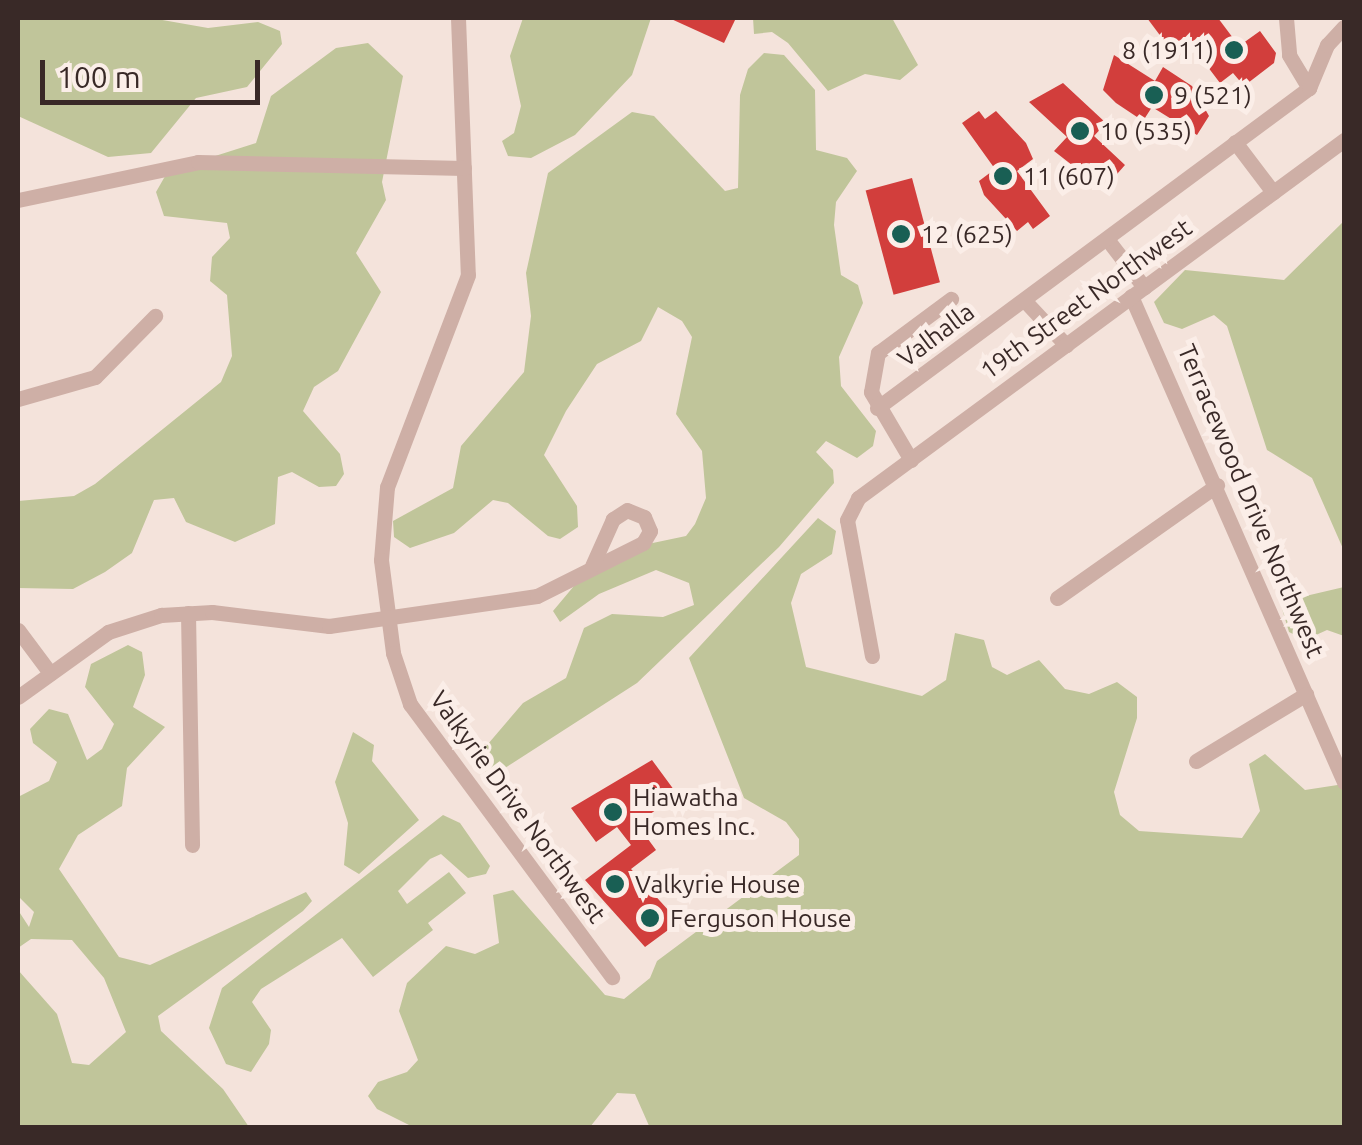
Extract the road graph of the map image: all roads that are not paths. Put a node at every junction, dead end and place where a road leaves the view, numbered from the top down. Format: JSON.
{"nodes":[{"id":1,"x":458,"y":18,"type":"edge"},
{"id":2,"x":1286,"y":18,"type":"edge"},
{"id":3,"x":1344,"y":28,"type":"edge"},
{"id":4,"x":1309,"y":88,"type":"junction"},
{"id":5,"x":1344,"y":140,"type":"edge"},
{"id":6,"x":1236,"y":142,"type":"junction"},
{"id":7,"x":464,"y":168,"type":"junction"},
{"id":8,"x":1274,"y":192,"type":"junction"},
{"id":9,"x":18,"y":200,"type":"edge"},
{"id":10,"x":1106,"y":239,"type":"junction"},
{"id":11,"x":1138,"y":292,"type":"junction"},
{"id":12,"x":951,"y":299,"type":"dead end"},
{"id":13,"x":1024,"y":300,"type":"junction"},
{"id":14,"x":155,"y":316,"type":"dead end"},
{"id":15,"x":1066,"y":345,"type":"junction"},
{"id":16,"x":18,"y":399,"type":"edge"},
{"id":17,"x":877,"y":408,"type":"junction"},
{"id":18,"x":911,"y":460,"type":"junction"},
{"id":19,"x":1217,"y":484,"type":"junction"},
{"id":20,"x":592,"y":566,"type":"dead end"},
{"id":21,"x":1056,"y":598,"type":"dead end"},
{"id":22,"x":188,"y":613,"type":"junction"},
{"id":23,"x":388,"y":618,"type":"junction"},
{"id":24,"x":18,"y":630,"type":"edge"},
{"id":25,"x":872,"y":656,"type":"dead end"},
{"id":26,"x":50,"y":673,"type":"junction"},
{"id":27,"x":1306,"y":694,"type":"junction"},
{"id":28,"x":18,"y":697,"type":"edge"},
{"id":29,"x":1196,"y":761,"type":"dead end"},
{"id":30,"x":1344,"y":782,"type":"edge"},
{"id":31,"x":192,"y":844,"type":"dead end"},
{"id":32,"x":612,"y":978,"type":"dead end"}],
"edges":[{"from":1,"to":7,"type":"street","name":"Valkyrie Drive Northwest"},
{"from":2,"to":4,"type":"street"},
{"from":3,"to":4,"type":"street","name":"Valhalla"},
{"from":4,"to":6,"type":"street","name":"Valhalla"},
{"from":5,"to":8,"type":"street","name":"19th Street Northwest"},
{"from":6,"to":8,"type":"street"},
{"from":6,"to":10,"type":"street","name":"Valhalla"},
{"from":7,"to":9,"type":"street"},
{"from":7,"to":23,"type":"street","name":"Valkyrie Drive Northwest"},
{"from":8,"to":11,"type":"street","name":"19th Street Northwest"},
{"from":10,"to":11,"type":"street"},
{"from":10,"to":13,"type":"street","name":"Valhalla"},
{"from":11,"to":15,"type":"street","name":"19th Street Northwest"},
{"from":11,"to":19,"type":"street","name":"Terracewood Drive Northwest"},
{"from":12,"to":17,"type":"street","name":"Valhalla"},
{"from":13,"to":15,"type":"street"},
{"from":13,"to":17,"type":"street","name":"Valhalla"},
{"from":14,"to":16,"type":"street"},
{"from":15,"to":18,"type":"street","name":"19th Street Northwest"},
{"from":17,"to":18,"type":"street"},
{"from":18,"to":25,"type":"street","name":"19th Street Northwest"},
{"from":19,"to":21,"type":"street"},
{"from":19,"to":27,"type":"street","name":"Terracewood Drive Northwest"},
{"from":20,"to":23,"type":"street"},
{"from":22,"to":23,"type":"street"},
{"from":22,"to":26,"type":"street"},
{"from":22,"to":31,"type":"street"},
{"from":23,"to":32,"type":"street","name":"Valkyrie Drive Northwest"},
{"from":24,"to":26,"type":"street"},
{"from":26,"to":28,"type":"street"},
{"from":27,"to":29,"type":"street"},
{"from":27,"to":30,"type":"street","name":"Terracewood Drive Northwest"}]}
